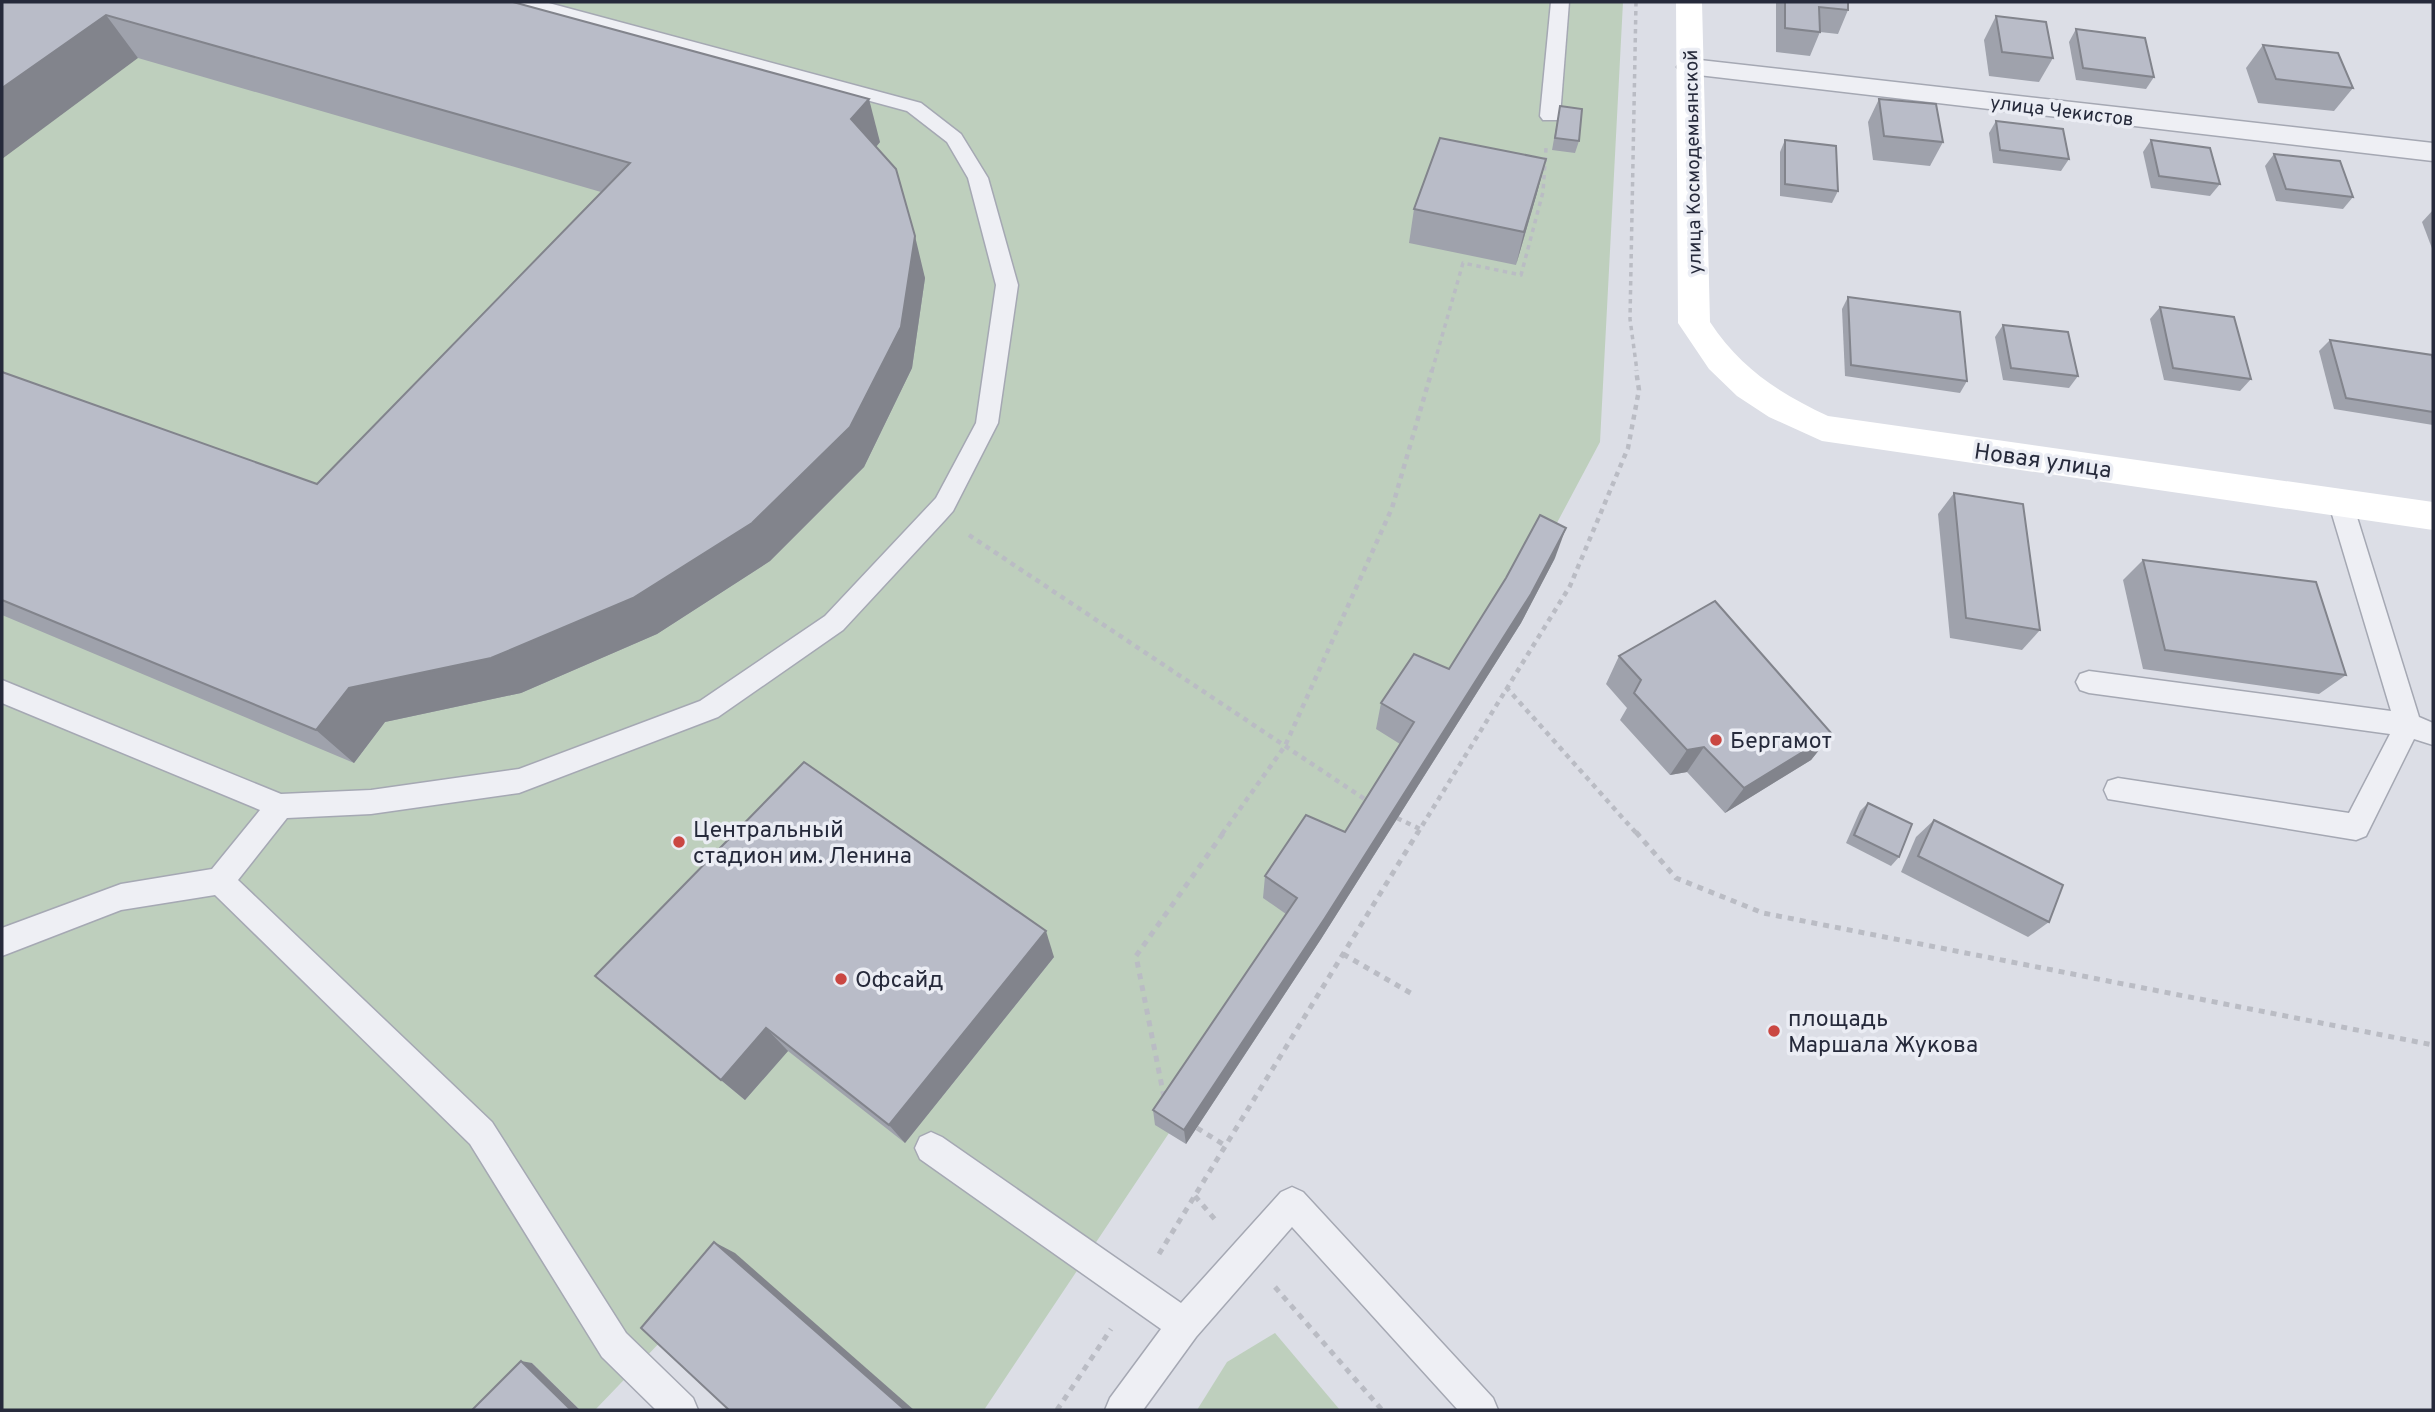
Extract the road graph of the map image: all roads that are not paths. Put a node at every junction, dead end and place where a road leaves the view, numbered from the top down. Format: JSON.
{"nodes":[{"id":1,"x":529,"y":2,"type":"edge"},
{"id":2,"x":1560,"y":2,"type":"edge"},
{"id":3,"x":1689,"y":2,"type":"edge"},
{"id":4,"x":1691,"y":67,"type":"junction"},
{"id":5,"x":1550,"y":116,"type":"road end"},
{"id":6,"x":2433,"y":152,"type":"edge"},
{"id":7,"x":1694,"y":323,"type":"joint"},
{"id":8,"x":2340,"y":501,"type":"junction"},
{"id":9,"x":2433,"y":516,"type":"edge"},
{"id":10,"x":2089,"y":682,"type":"dead end"},
{"id":11,"x":2,"y":691,"type":"edge"},
{"id":12,"x":2421,"y":729,"type":"edge"},
{"id":13,"x":2118,"y":790,"type":"dead end"},
{"id":14,"x":280,"y":806,"type":"junction"},
{"id":15,"x":220,"y":881,"type":"junction"},
{"id":16,"x":2,"y":942,"type":"edge"},
{"id":17,"x":931,"y":1148,"type":"dead end"},
{"id":18,"x":1184,"y":1325,"type":"junction"},
{"id":19,"x":681,"y":1410,"type":"edge"},
{"id":20,"x":1122,"y":1410,"type":"edge"},
{"id":21,"x":1481,"y":1410,"type":"edge"}],
"edges":[{"from":1,"to":14,"type":"lane"},
{"from":2,"to":5,"type":"lane"},
{"from":3,"to":4,"type":"street","name":"улица Космодемьянской"},
{"from":4,"to":6,"type":"street","name":"улица Чекистов"},
{"from":4,"to":7,"type":"street","name":"улица Космодемьянской"},
{"from":7,"to":8,"type":"street","name":"Новая улица"},
{"from":8,"to":9,"type":"street","name":"Новая улица"},
{"from":8,"to":12,"type":"lane"},
{"from":10,"to":12,"type":"lane"},
{"from":11,"to":14,"type":"lane"},
{"from":12,"to":13,"type":"lane"},
{"from":14,"to":15,"type":"lane"},
{"from":15,"to":16,"type":"lane"},
{"from":15,"to":19,"type":"lane"},
{"from":17,"to":18,"type":"lane"},
{"from":18,"to":20,"type":"lane"},
{"from":18,"to":21,"type":"lane"}]}
